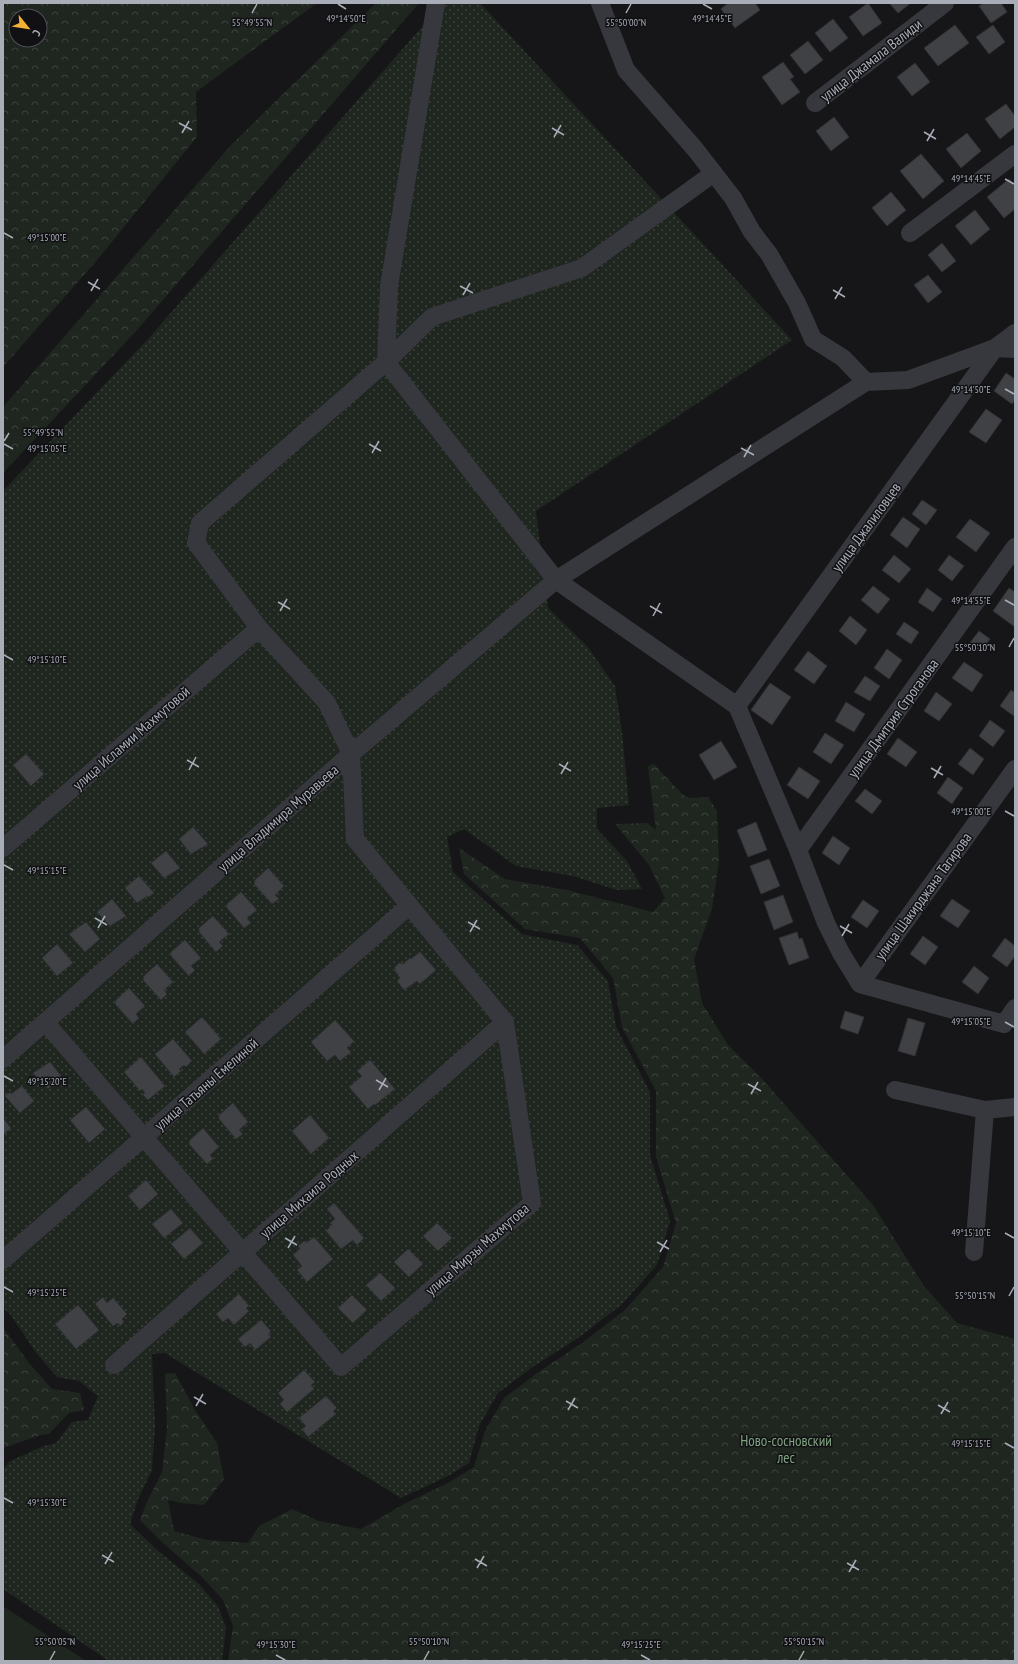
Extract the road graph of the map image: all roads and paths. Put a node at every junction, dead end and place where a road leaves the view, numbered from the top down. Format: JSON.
{"nodes":[{"id":1,"x":436,"y":3,"type":"edge"},
{"id":2,"x":600,"y":3,"type":"edge"},
{"id":3,"x":945,"y":3,"type":"edge"},
{"id":4,"x":815,"y":103,"type":"dead end"},
{"id":5,"x":1015,"y":154,"type":"edge"},
{"id":6,"x":714,"y":173,"type":"junction"},
{"id":7,"x":910,"y":234,"type":"dead end"},
{"id":8,"x":1015,"y":333,"type":"edge"},
{"id":9,"x":996,"y":348,"type":"junction"},
{"id":10,"x":1015,"y":348,"type":"edge"},
{"id":11,"x":386,"y":362,"type":"junction"},
{"id":12,"x":866,"y":382,"type":"junction"},
{"id":13,"x":1015,"y":547,"type":"edge"},
{"id":14,"x":556,"y":580,"type":"junction"},
{"id":15,"x":260,"y":628,"type":"junction"},
{"id":16,"x":737,"y":706,"type":"junction"},
{"id":17,"x":351,"y":754,"type":"junction"},
{"id":18,"x":1015,"y":769,"type":"edge"},
{"id":19,"x":3,"y":848,"type":"edge"},
{"id":20,"x":798,"y":850,"type":"junction"},
{"id":21,"x":409,"y":906,"type":"junction"},
{"id":22,"x":860,"y":984,"type":"junction"},
{"id":23,"x":1015,"y":1008,"type":"edge"},
{"id":24,"x":505,"y":1022,"type":"junction"},
{"id":25,"x":46,"y":1023,"type":"junction"},
{"id":26,"x":3,"y":1060,"type":"edge"},
{"id":27,"x":895,"y":1090,"type":"dead end"},
{"id":28,"x":1015,"y":1108,"type":"edge"},
{"id":29,"x":985,"y":1110,"type":"junction"},
{"id":30,"x":144,"y":1138,"type":"junction"},
{"id":31,"x":242,"y":1252,"type":"junction"},
{"id":32,"x":974,"y":1252,"type":"dead end"},
{"id":33,"x":3,"y":1260,"type":"edge"},
{"id":34,"x":114,"y":1365,"type":"dead end"}],
"edges":[{"from":1,"to":11,"type":"street"},
{"from":2,"to":6,"type":"street"},
{"from":3,"to":4,"type":"street","name":"улица Джамала Валиди"},
{"from":5,"to":7,"type":"street"},
{"from":6,"to":11,"type":"street"},
{"from":6,"to":12,"type":"street"},
{"from":8,"to":9,"type":"street"},
{"from":9,"to":10,"type":"street"},
{"from":9,"to":12,"type":"street"},
{"from":9,"to":16,"type":"street","name":"улица Джалиловцев"},
{"from":11,"to":14,"type":"street"},
{"from":11,"to":15,"type":"street"},
{"from":12,"to":14,"type":"street","name":"улица Владимира Муравьева"},
{"from":13,"to":20,"type":"street","name":"улица Дмитрия Строганова"},
{"from":14,"to":16,"type":"street"},
{"from":14,"to":17,"type":"street","name":"улица Владимира Муравьева"},
{"from":15,"to":17,"type":"street"},
{"from":15,"to":19,"type":"street","name":"улица Исламии Махмутовой"},
{"from":16,"to":20,"type":"street"},
{"from":17,"to":21,"type":"street"},
{"from":17,"to":25,"type":"street","name":"улица Владимира Муравьева"},
{"from":18,"to":22,"type":"street","name":"улица Шакирджана Тагирова"},
{"from":20,"to":22,"type":"street"},
{"from":21,"to":24,"type":"street"},
{"from":21,"to":30,"type":"street","name":"улица Татьяны Емелиной"},
{"from":22,"to":23,"type":"street"},
{"from":24,"to":31,"type":"street","name":"улица Михаила Родных"},
{"from":24,"to":31,"type":"street","name":"улица Мирзы Махмутова"},
{"from":25,"to":26,"type":"street","name":"улица Владимира Муравьева"},
{"from":25,"to":30,"type":"street"},
{"from":27,"to":29,"type":"street"},
{"from":28,"to":29,"type":"street"},
{"from":29,"to":32,"type":"street"},
{"from":30,"to":31,"type":"street"},
{"from":30,"to":33,"type":"street","name":"улица Татьяны Емелиной"},
{"from":31,"to":34,"type":"street","name":"улица Михаила Родных"}]}
